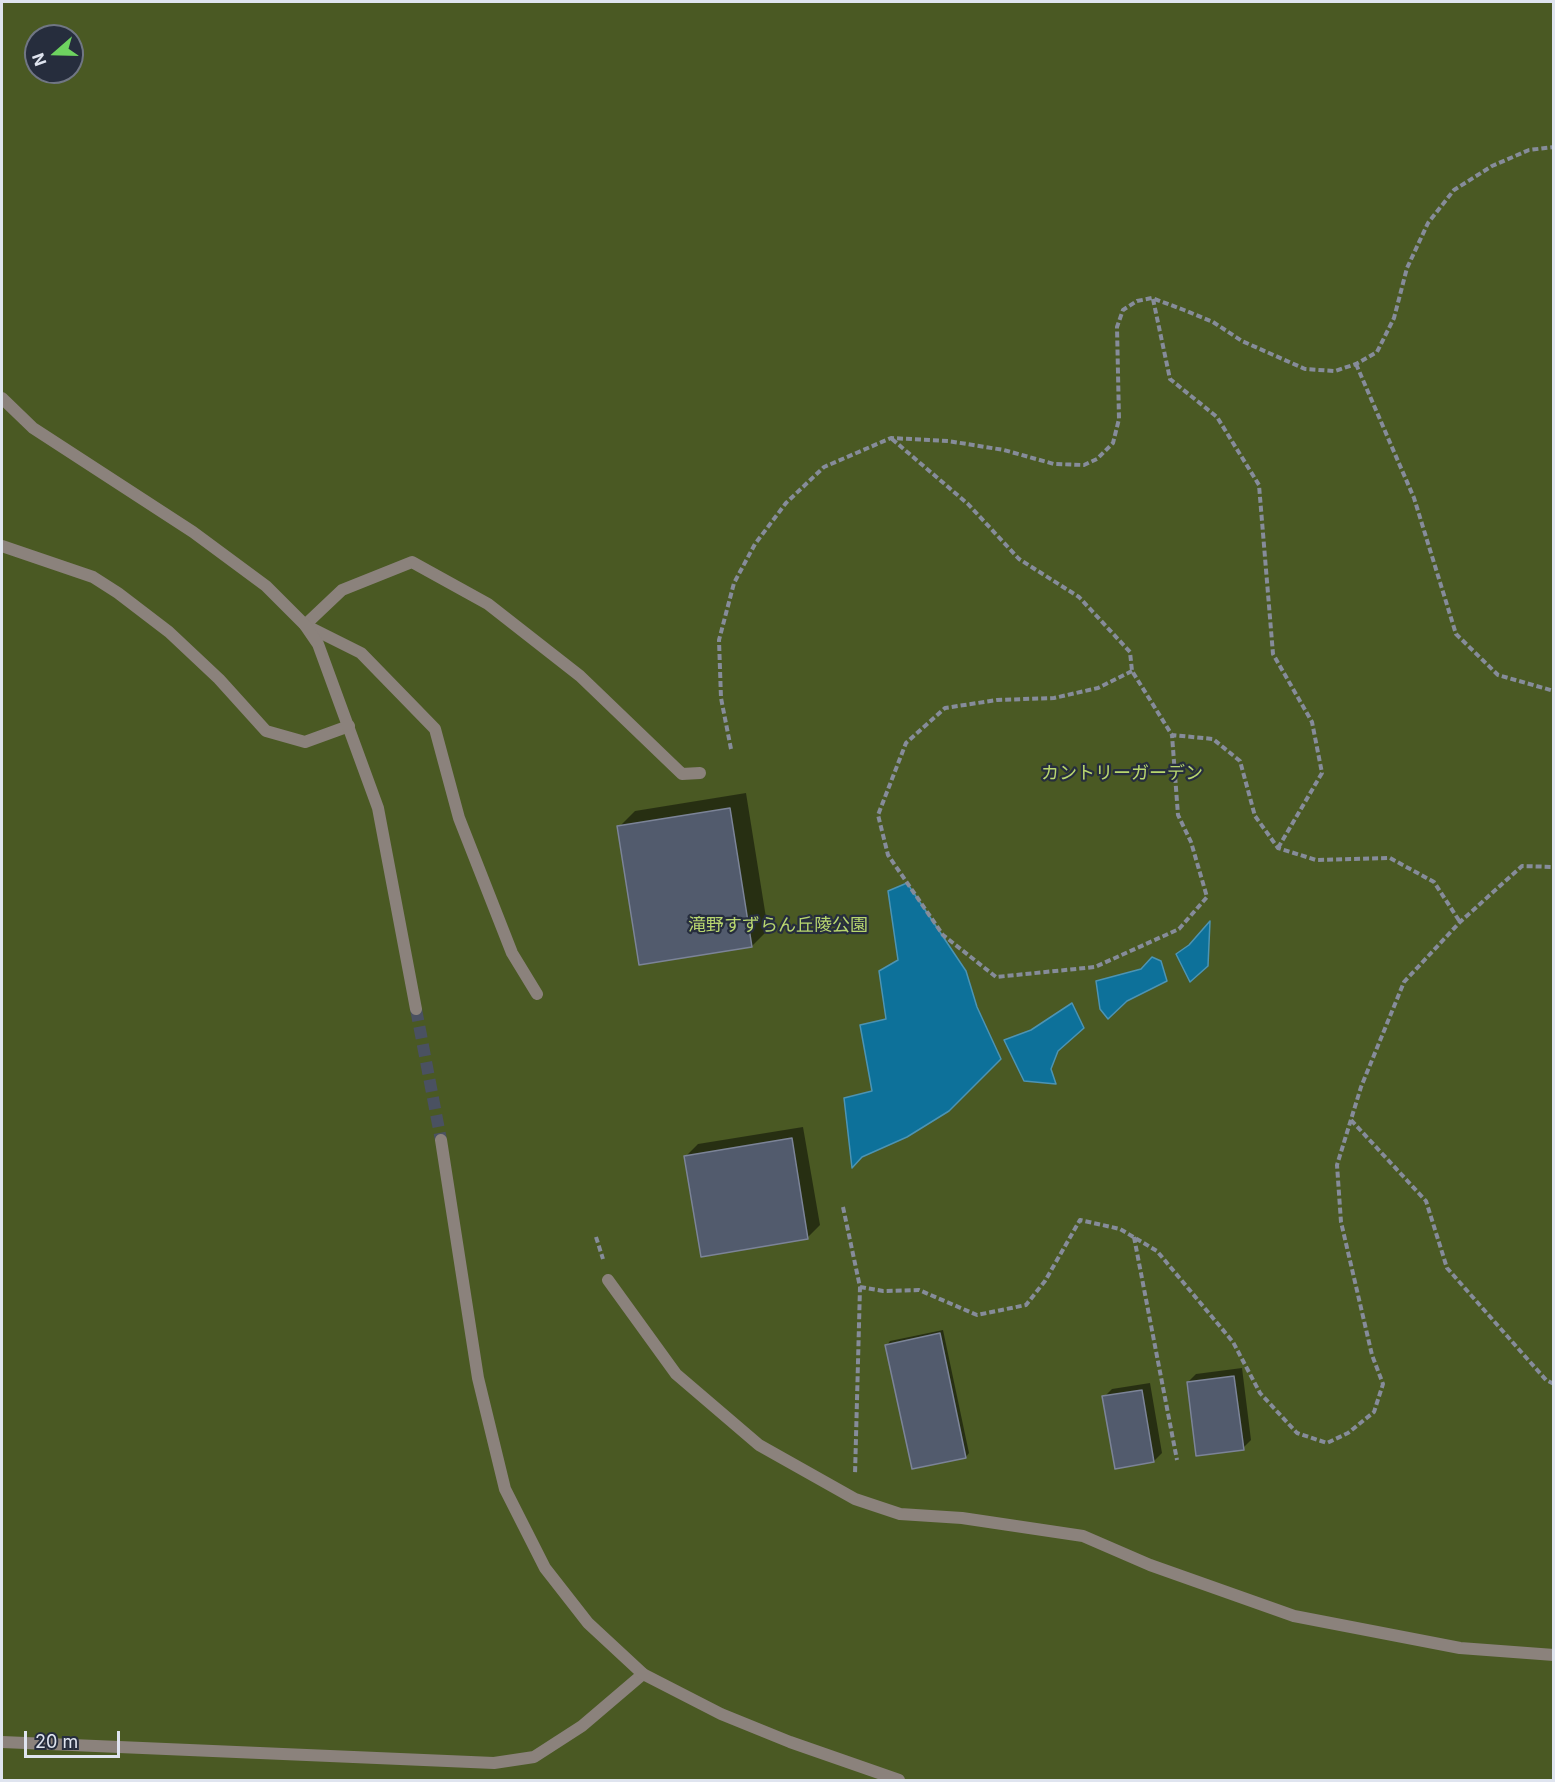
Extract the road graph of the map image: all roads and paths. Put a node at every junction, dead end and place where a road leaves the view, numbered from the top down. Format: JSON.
{"nodes":[{"id":1,"x":1554,"y":147,"type":"edge"},
{"id":2,"x":1152,"y":298,"type":"junction"},
{"id":3,"x":1356,"y":364,"type":"junction"},
{"id":4,"x":2,"y":398,"type":"edge"},
{"id":5,"x":891,"y":438,"type":"junction"},
{"id":6,"x":2,"y":546,"type":"edge"},
{"id":7,"x":305,"y":625,"type":"junction"},
{"id":8,"x":1132,"y":671,"type":"junction"},
{"id":9,"x":1554,"y":691,"type":"edge"},
{"id":10,"x":349,"y":726,"type":"junction"},
{"id":11,"x":1172,"y":735,"type":"junction"},
{"id":12,"x":731,"y":749,"type":"dead end"},
{"id":13,"x":700,"y":773,"type":"dead end"},
{"id":14,"x":1278,"y":848,"type":"junction"},
{"id":15,"x":1554,"y":867,"type":"edge"},
{"id":16,"x":1460,"y":922,"type":"junction"},
{"id":17,"x":537,"y":994,"type":"dead end"},
{"id":18,"x":416,"y":1009,"type":"tunnel mouth"},
{"id":19,"x":1350,"y":1120,"type":"junction"},
{"id":20,"x":441,"y":1140,"type":"tunnel mouth"},
{"id":21,"x":843,"y":1207,"type":"dead end"},
{"id":22,"x":1134,"y":1237,"type":"junction"},
{"id":23,"x":608,"y":1280,"type":"dead end"},
{"id":24,"x":860,"y":1287,"type":"junction"},
{"id":25,"x":1554,"y":1384,"type":"edge"},
{"id":26,"x":1177,"y":1460,"type":"dead end"},
{"id":27,"x":855,"y":1499,"type":"junction"},
{"id":28,"x":1554,"y":1655,"type":"edge"},
{"id":29,"x":643,"y":1674,"type":"junction"},
{"id":30,"x":2,"y":1742,"type":"edge"},
{"id":31,"x":899,"y":1780,"type":"edge"}],
"edges":[{"from":1,"to":3,"type":"path"},
{"from":2,"to":3,"type":"path"},
{"from":2,"to":5,"type":"path"},
{"from":2,"to":14,"type":"path"},
{"from":3,"to":9,"type":"path"},
{"from":4,"to":7,"type":"street"},
{"from":5,"to":8,"type":"path"},
{"from":5,"to":12,"type":"path"},
{"from":6,"to":10,"type":"street"},
{"from":7,"to":10,"type":"street"},
{"from":7,"to":13,"type":"street"},
{"from":7,"to":17,"type":"street"},
{"from":8,"to":11,"type":"path"},
{"from":8,"to":11,"type":"path"},
{"from":10,"to":18,"type":"street"},
{"from":11,"to":14,"type":"path"},
{"from":14,"to":16,"type":"path"},
{"from":15,"to":16,"type":"path"},
{"from":16,"to":19,"type":"path"},
{"from":19,"to":22,"type":"path"},
{"from":19,"to":25,"type":"path"},
{"from":20,"to":29,"type":"street"},
{"from":21,"to":24,"type":"path"},
{"from":22,"to":24,"type":"path"},
{"from":22,"to":26,"type":"path"},
{"from":23,"to":27,"type":"street"},
{"from":24,"to":27,"type":"path"},
{"from":27,"to":28,"type":"street"},
{"from":29,"to":30,"type":"street"},
{"from":29,"to":31,"type":"street"}]}
